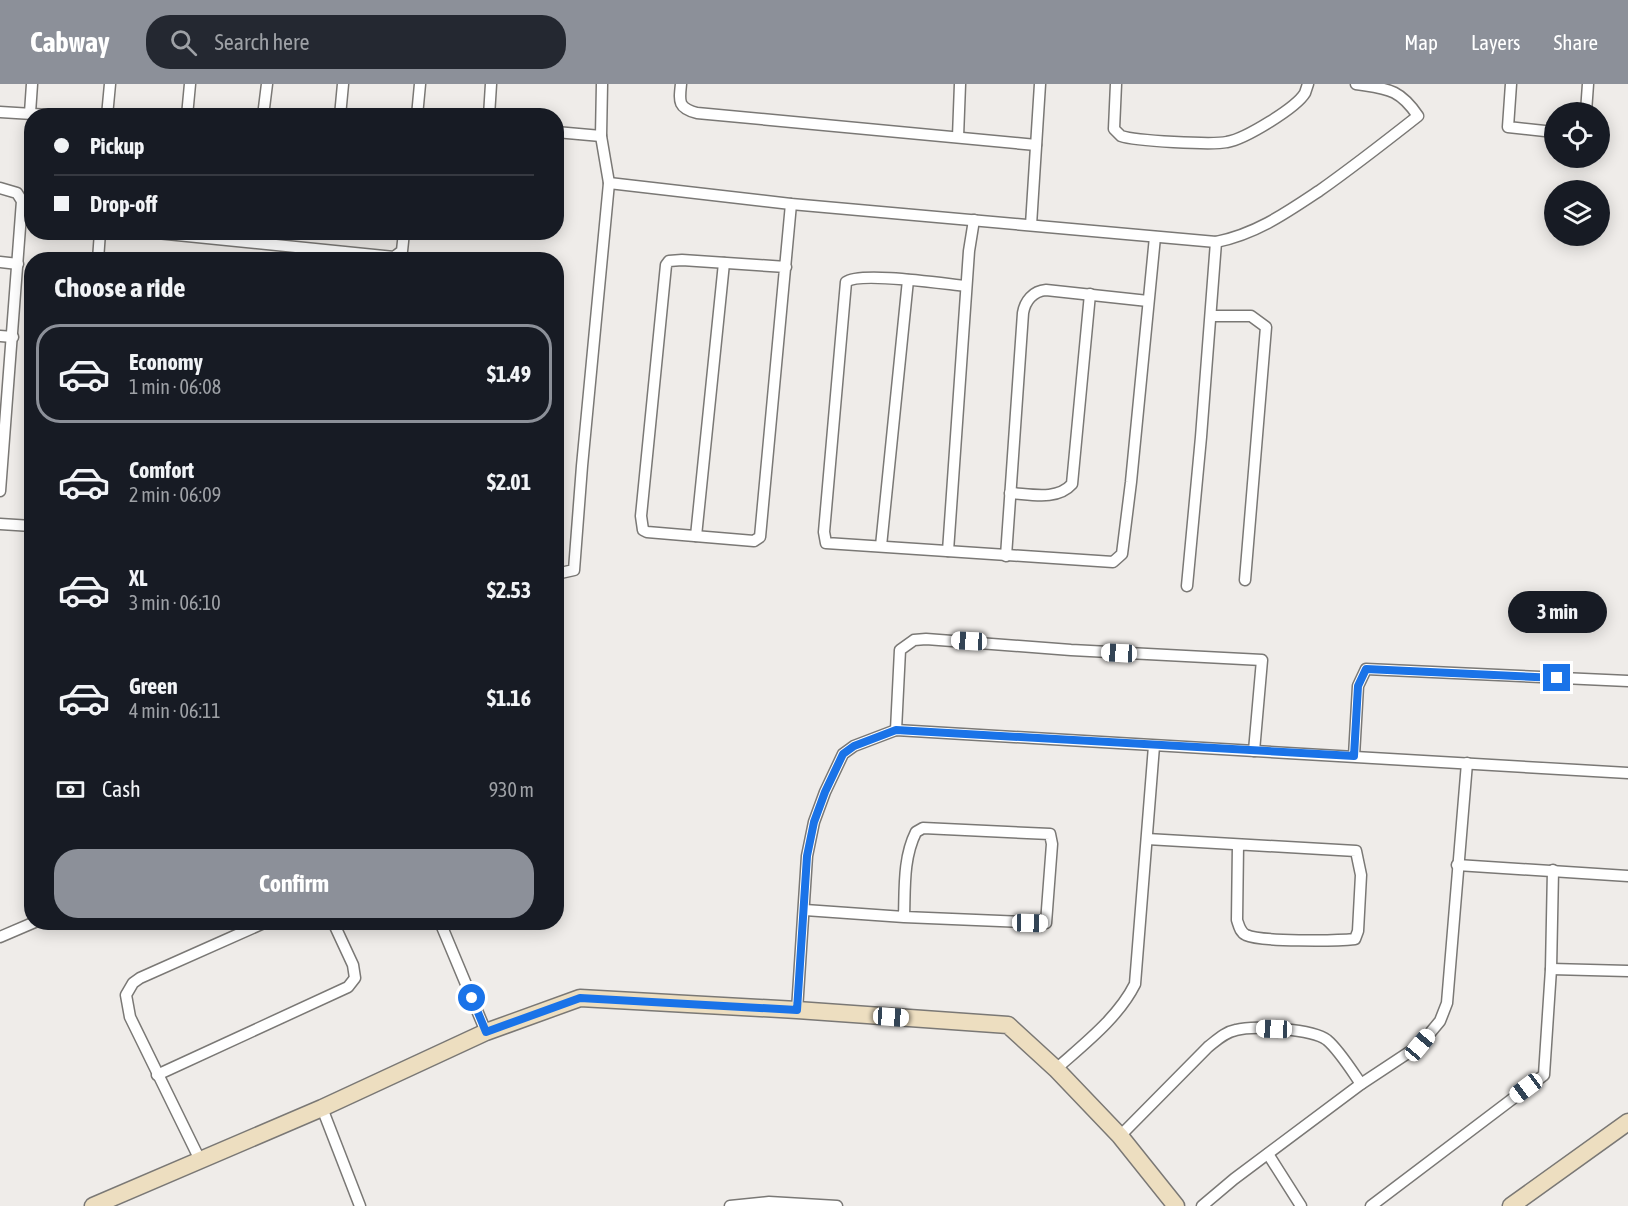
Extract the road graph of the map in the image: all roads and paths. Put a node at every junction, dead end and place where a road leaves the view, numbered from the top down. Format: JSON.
{"nodes":[{"id":1,"x":32,"y":84,"type":"edge"},
{"id":2,"x":110,"y":84,"type":"edge"},
{"id":3,"x":190,"y":84,"type":"edge"},
{"id":4,"x":267,"y":84,"type":"edge"},
{"id":5,"x":343,"y":84,"type":"edge"},
{"id":6,"x":420,"y":84,"type":"edge"},
{"id":7,"x":491,"y":84,"type":"edge"},
{"id":8,"x":602,"y":84,"type":"edge"},
{"id":9,"x":681,"y":84,"type":"edge"},
{"id":10,"x":960,"y":84,"type":"edge"},
{"id":11,"x":1040,"y":84,"type":"edge"},
{"id":12,"x":1116,"y":84,"type":"edge"},
{"id":13,"x":1308,"y":84,"type":"edge"},
{"id":14,"x":1356,"y":84,"type":"edge"},
{"id":15,"x":1511,"y":84,"type":"edge"},
{"id":16,"x":1588,"y":84,"type":"edge"},
{"id":17,"x":1587,"y":102,"type":"edge"},
{"id":18,"x":30,"y":108,"type":"edge"},
{"id":19,"x":108,"y":108,"type":"edge"},
{"id":20,"x":188,"y":108,"type":"edge"},
{"id":21,"x":264,"y":108,"type":"edge"},
{"id":22,"x":341,"y":108,"type":"edge"},
{"id":23,"x":418,"y":108,"type":"edge"},
{"id":24,"x":490,"y":108,"type":"edge"},
{"id":25,"x":0,"y":112,"type":"edge"},
{"id":26,"x":24,"y":113,"type":"edge"},
{"id":27,"x":1544,"y":131,"type":"edge"},
{"id":28,"x":564,"y":133,"type":"edge"},
{"id":29,"x":601,"y":136,"type":"junction"},
{"id":30,"x":958,"y":137,"type":"junction"},
{"id":31,"x":1036,"y":144,"type":"junction"},
{"id":32,"x":609,"y":183,"type":"junction"},
{"id":33,"x":0,"y":188,"type":"edge"},
{"id":34,"x":791,"y":204,"type":"junction"},
{"id":35,"x":974,"y":220,"type":"junction"},
{"id":36,"x":1031,"y":225,"type":"junction"},
{"id":37,"x":1155,"y":237,"type":"junction"},
{"id":38,"x":260,"y":240,"type":"edge"},
{"id":39,"x":1216,"y":242,"type":"junction"},
{"id":40,"x":315,"y":252,"type":"edge"},
{"id":41,"x":0,"y":262,"type":"edge"},
{"id":42,"x":724,"y":263,"type":"junction"},
{"id":43,"x":18,"y":264,"type":"junction"},
{"id":44,"x":786,"y":267,"type":"junction"},
{"id":45,"x":908,"y":280,"type":"junction"},
{"id":46,"x":966,"y":286,"type":"junction"},
{"id":47,"x":1090,"y":294,"type":"junction"},
{"id":48,"x":1148,"y":301,"type":"junction"},
{"id":49,"x":1211,"y":316,"type":"junction"},
{"id":50,"x":0,"y":336,"type":"edge"},
{"id":51,"x":13,"y":337,"type":"junction"},
{"id":52,"x":3,"y":407,"type":"edge"},
{"id":53,"x":0,"y":482,"type":"edge"},
{"id":54,"x":0,"y":491,"type":"edge"},
{"id":55,"x":1010,"y":493,"type":"junction"},
{"id":56,"x":0,"y":524,"type":"edge"},
{"id":57,"x":24,"y":526,"type":"edge"},
{"id":58,"x":696,"y":536,"type":"junction"},
{"id":59,"x":881,"y":546,"type":"junction"},
{"id":60,"x":948,"y":551,"type":"junction"},
{"id":61,"x":1006,"y":556,"type":"junction"},
{"id":62,"x":564,"y":572,"type":"edge"},
{"id":63,"x":1245,"y":580,"type":"dead end"},
{"id":64,"x":1187,"y":586,"type":"dead end"},
{"id":65,"x":1628,"y":681,"type":"edge"},
{"id":66,"x":896,"y":730,"type":"junction"},
{"id":67,"x":1154,"y":746,"type":"junction"},
{"id":68,"x":1254,"y":751,"type":"junction"},
{"id":69,"x":1354,"y":756,"type":"junction"},
{"id":70,"x":1467,"y":763,"type":"junction"},
{"id":71,"x":1628,"y":773,"type":"edge"},
{"id":72,"x":1147,"y":839,"type":"junction"},
{"id":73,"x":1238,"y":845,"type":"junction"},
{"id":74,"x":1457,"y":865,"type":"junction"},
{"id":75,"x":1553,"y":870,"type":"junction"},
{"id":76,"x":1628,"y":876,"type":"edge"},
{"id":77,"x":805,"y":910,"type":"junction"},
{"id":78,"x":904,"y":917,"type":"junction"},
{"id":79,"x":24,"y":927,"type":"edge"},
{"id":80,"x":248,"y":930,"type":"edge"},
{"id":81,"x":337,"y":930,"type":"edge"},
{"id":82,"x":443,"y":930,"type":"edge"},
{"id":83,"x":0,"y":937,"type":"edge"},
{"id":84,"x":1551,"y":969,"type":"junction"},
{"id":85,"x":1628,"y":971,"type":"edge"},
{"id":86,"x":797,"y":1010,"type":"junction"},
{"id":87,"x":486,"y":1032,"type":"junction"},
{"id":88,"x":1056,"y":1069,"type":"junction"},
{"id":89,"x":157,"y":1075,"type":"junction"},
{"id":90,"x":1361,"y":1084,"type":"junction"},
{"id":91,"x":322,"y":1108,"type":"junction"},
{"id":92,"x":1628,"y":1122,"type":"edge"},
{"id":93,"x":1120,"y":1136,"type":"junction"},
{"id":94,"x":1268,"y":1154,"type":"junction"},
{"id":95,"x":200,"y":1160,"type":"junction"},
{"id":96,"x":93,"y":1206,"type":"edge"},
{"id":97,"x":360,"y":1206,"type":"edge"},
{"id":98,"x":730,"y":1206,"type":"edge"},
{"id":99,"x":837,"y":1206,"type":"edge"},
{"id":100,"x":1176,"y":1206,"type":"edge"},
{"id":101,"x":1202,"y":1206,"type":"edge"},
{"id":102,"x":1301,"y":1206,"type":"edge"},
{"id":103,"x":1371,"y":1206,"type":"edge"},
{"id":104,"x":1511,"y":1206,"type":"edge"}],
"edges":[{"from":1,"to":18,"type":"street"},
{"from":2,"to":19,"type":"street"},
{"from":3,"to":20,"type":"street"},
{"from":4,"to":21,"type":"street"},
{"from":5,"to":22,"type":"street"},
{"from":6,"to":23,"type":"street"},
{"from":7,"to":24,"type":"street"},
{"from":8,"to":29,"type":"street"},
{"from":9,"to":30,"type":"street"},
{"from":10,"to":30,"type":"street"},
{"from":11,"to":31,"type":"street"},
{"from":12,"to":13,"type":"street"},
{"from":14,"to":39,"type":"street"},
{"from":15,"to":27,"type":"street"},
{"from":16,"to":17,"type":"street"},
{"from":25,"to":26,"type":"street"},
{"from":28,"to":29,"type":"street"},
{"from":29,"to":32,"type":"street"},
{"from":30,"to":31,"type":"street"},
{"from":31,"to":36,"type":"street"},
{"from":32,"to":34,"type":"street"},
{"from":32,"to":62,"type":"street"},
{"from":33,"to":43,"type":"street"},
{"from":34,"to":35,"type":"street"},
{"from":34,"to":44,"type":"street"},
{"from":35,"to":36,"type":"street"},
{"from":35,"to":46,"type":"street"},
{"from":36,"to":37,"type":"street"},
{"from":37,"to":39,"type":"street"},
{"from":37,"to":48,"type":"street"},
{"from":38,"to":40,"type":"street"},
{"from":39,"to":49,"type":"street"},
{"from":41,"to":43,"type":"street"},
{"from":42,"to":44,"type":"street"},
{"from":42,"to":58,"type":"street"},
{"from":42,"to":58,"type":"street"},
{"from":43,"to":51,"type":"street"},
{"from":44,"to":58,"type":"street"},
{"from":45,"to":46,"type":"street"},
{"from":45,"to":59,"type":"street"},
{"from":45,"to":59,"type":"street"},
{"from":46,"to":60,"type":"street"},
{"from":47,"to":48,"type":"street"},
{"from":47,"to":55,"type":"street"},
{"from":47,"to":55,"type":"street"},
{"from":48,"to":61,"type":"street"},
{"from":49,"to":63,"type":"street"},
{"from":49,"to":64,"type":"street"},
{"from":50,"to":51,"type":"street"},
{"from":51,"to":52,"type":"street"},
{"from":52,"to":53,"type":"street"},
{"from":53,"to":54,"type":"street"},
{"from":55,"to":61,"type":"street"},
{"from":56,"to":57,"type":"street"},
{"from":59,"to":60,"type":"street"},
{"from":60,"to":61,"type":"street"},
{"from":65,"to":69,"type":"street"},
{"from":66,"to":67,"type":"street"},
{"from":66,"to":68,"type":"street"},
{"from":66,"to":77,"type":"street"},
{"from":67,"to":68,"type":"street"},
{"from":67,"to":72,"type":"street"},
{"from":68,"to":69,"type":"street"},
{"from":69,"to":70,"type":"street"},
{"from":70,"to":71,"type":"street"},
{"from":70,"to":74,"type":"street"},
{"from":72,"to":73,"type":"street"},
{"from":72,"to":88,"type":"street"},
{"from":73,"to":73,"type":"street"},
{"from":74,"to":75,"type":"street"},
{"from":74,"to":90,"type":"street"},
{"from":75,"to":76,"type":"street"},
{"from":75,"to":84,"type":"street"},
{"from":77,"to":78,"type":"street"},
{"from":77,"to":86,"type":"street"},
{"from":78,"to":78,"type":"street"},
{"from":79,"to":83,"type":"street"},
{"from":80,"to":89,"type":"street"},
{"from":81,"to":89,"type":"street"},
{"from":82,"to":87,"type":"street"},
{"from":84,"to":85,"type":"street"},
{"from":84,"to":103,"type":"street"},
{"from":86,"to":87,"type":"street"},
{"from":86,"to":88,"type":"street"},
{"from":87,"to":91,"type":"street"},
{"from":88,"to":93,"type":"street"},
{"from":89,"to":95,"type":"street"},
{"from":90,"to":93,"type":"street"},
{"from":90,"to":94,"type":"street"},
{"from":91,"to":95,"type":"street"},
{"from":91,"to":97,"type":"street"},
{"from":92,"to":104,"type":"street"},
{"from":93,"to":100,"type":"street"},
{"from":94,"to":101,"type":"street"},
{"from":94,"to":102,"type":"street"},
{"from":95,"to":96,"type":"street"},
{"from":98,"to":99,"type":"street"}]}
